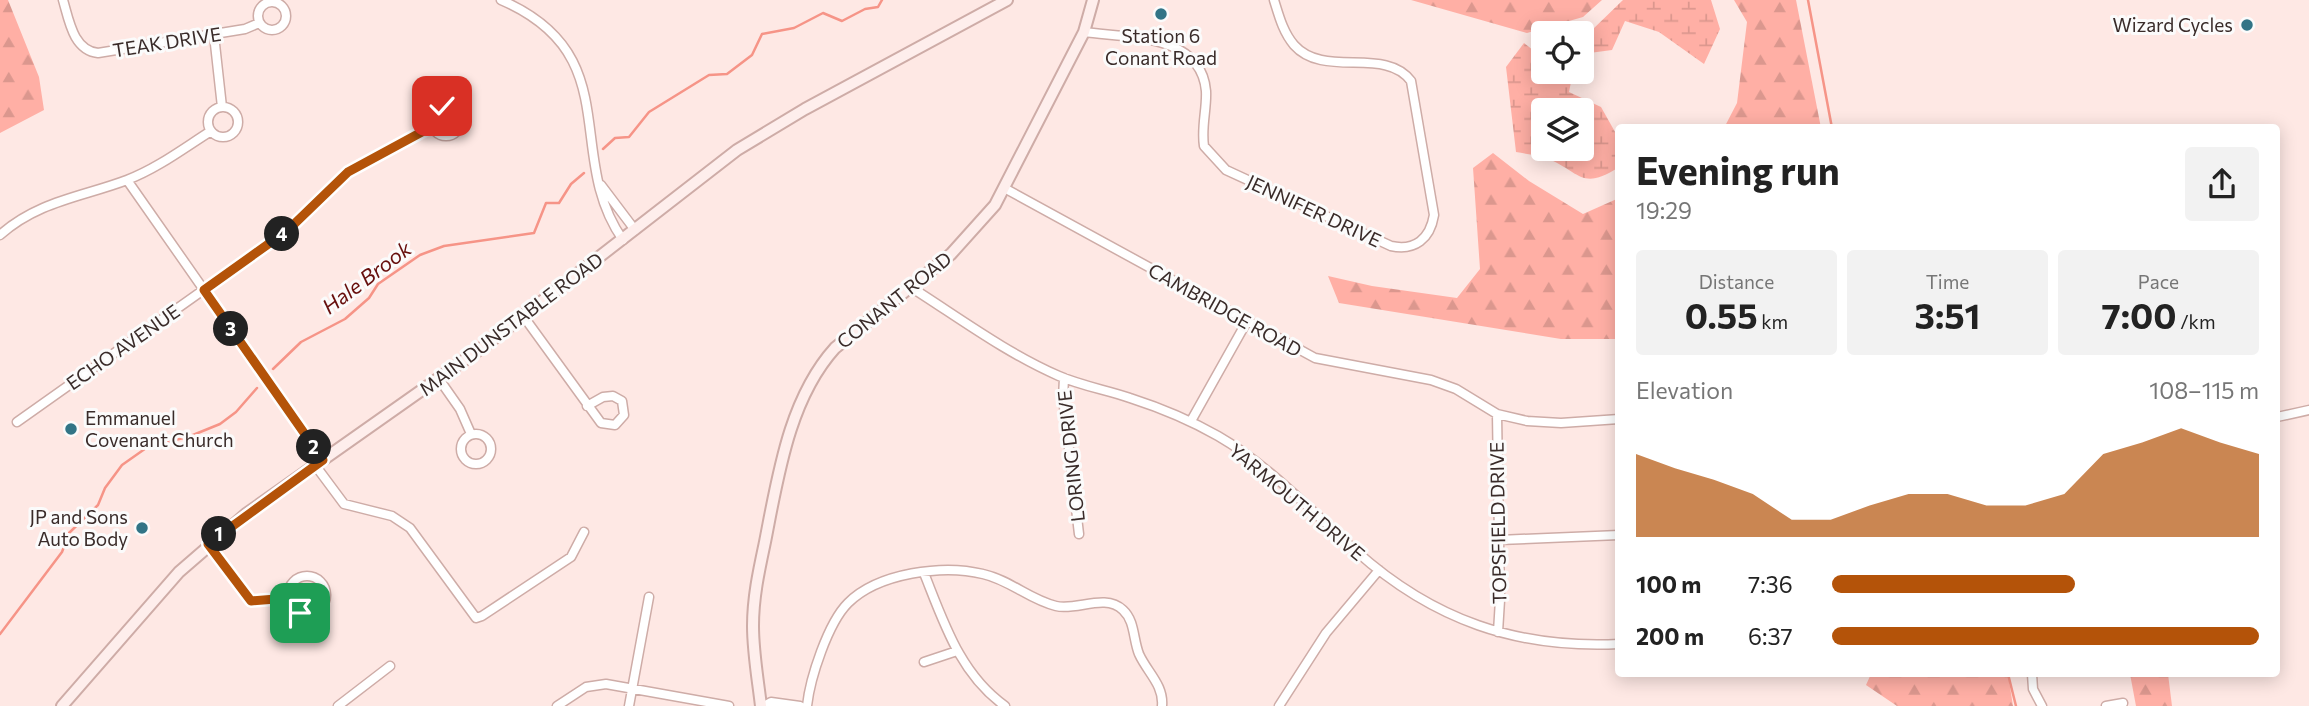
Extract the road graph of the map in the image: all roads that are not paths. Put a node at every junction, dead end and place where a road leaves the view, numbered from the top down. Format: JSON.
{"nodes":[{"id":1,"x":63,"y":0,"type":"edge"},
{"id":2,"x":501,"y":0,"type":"edge"},
{"id":3,"x":1007,"y":0,"type":"edge"},
{"id":4,"x":1093,"y":0,"type":"edge"},
{"id":5,"x":1274,"y":0,"type":"edge"},
{"id":6,"x":259,"y":23,"type":"dead end"},
{"id":7,"x":1084,"y":32,"type":"junction"},
{"id":8,"x":214,"y":35,"type":"junction"},
{"id":9,"x":222,"y":107,"type":"junction"},
{"id":10,"x":431,"y":127,"type":"dead end"},
{"id":11,"x":211,"y":131,"type":"junction"},
{"id":12,"x":127,"y":180,"type":"junction"},
{"id":13,"x":601,"y":185,"type":"junction"},
{"id":14,"x":1006,"y":188,"type":"junction"},
{"id":15,"x":635,"y":230,"type":"junction"},
{"id":16,"x":0,"y":234,"type":"edge"},
{"id":17,"x":623,"y":240,"type":"junction"},
{"id":18,"x":909,"y":286,"type":"junction"},
{"id":19,"x":204,"y":290,"type":"junction"},
{"id":20,"x":524,"y":317,"type":"junction"},
{"id":21,"x":1246,"y":323,"type":"junction"},
{"id":22,"x":1064,"y":378,"type":"junction"},
{"id":23,"x":439,"y":379,"type":"junction"},
{"id":24,"x":587,"y":406,"type":"junction"},
{"id":25,"x":2309,"y":410,"type":"edge"},
{"id":26,"x":1497,"y":414,"type":"junction"},
{"id":27,"x":2280,"y":416,"type":"edge"},
{"id":28,"x":1615,"y":419,"type":"edge"},
{"id":29,"x":17,"y":422,"type":"dead end"},
{"id":30,"x":1191,"y":422,"type":"junction"},
{"id":31,"x":471,"y":434,"type":"dead end"},
{"id":32,"x":319,"y":462,"type":"junction"},
{"id":33,"x":584,"y":532,"type":"dead end"},
{"id":34,"x":1079,"y":534,"type":"dead end"},
{"id":35,"x":1615,"y":534,"type":"edge"},
{"id":36,"x":1500,"y":540,"type":"junction"},
{"id":37,"x":208,"y":544,"type":"junction"},
{"id":38,"x":1379,"y":570,"type":"junction"},
{"id":39,"x":924,"y":573,"type":"junction"},
{"id":40,"x":649,"y":597,"type":"dead end"},
{"id":41,"x":288,"y":598,"type":"junction"},
{"id":42,"x":1498,"y":632,"type":"junction"},
{"id":43,"x":1615,"y":644,"type":"edge"},
{"id":44,"x":957,"y":651,"type":"junction"},
{"id":45,"x":924,"y":662,"type":"dead end"},
{"id":46,"x":390,"y":666,"type":"dead end"},
{"id":47,"x":2032,"y":677,"type":"edge"},
{"id":48,"x":633,"y":688,"type":"junction"},
{"id":49,"x":2123,"y":703,"type":"dead end"},
{"id":50,"x":62,"y":706,"type":"edge"},
{"id":51,"x":338,"y":706,"type":"edge"},
{"id":52,"x":557,"y":706,"type":"edge"},
{"id":53,"x":629,"y":706,"type":"edge"},
{"id":54,"x":729,"y":706,"type":"edge"},
{"id":55,"x":763,"y":706,"type":"edge"},
{"id":56,"x":800,"y":706,"type":"edge"},
{"id":57,"x":807,"y":706,"type":"edge"},
{"id":58,"x":1005,"y":706,"type":"edge"},
{"id":59,"x":1162,"y":706,"type":"edge"},
{"id":60,"x":1279,"y":706,"type":"edge"},
{"id":61,"x":2042,"y":706,"type":"edge"},
{"id":62,"x":2106,"y":706,"type":"edge"}],
"edges":[{"from":1,"to":8,"type":"street","name":"TEAK DRIVE"},
{"from":2,"to":13,"type":"street"},
{"from":3,"to":15,"type":"main road","name":"MAIN DUNSTABLE ROAD"},
{"from":4,"to":7,"type":"main road","name":"CONANT ROAD"},
{"from":5,"to":7,"type":"street","name":"JENNIFER DRIVE"},
{"from":6,"to":8,"type":"street","name":"TEAK DRIVE"},
{"from":7,"to":14,"type":"main road","name":"CONANT ROAD"},
{"from":8,"to":9,"type":"street"},
{"from":9,"to":11,"type":"street"},
{"from":9,"to":11,"type":"street"},
{"from":10,"to":19,"type":"street","name":"ECHO AVENUE"},
{"from":11,"to":12,"type":"street"},
{"from":12,"to":16,"type":"street"},
{"from":12,"to":19,"type":"street"},
{"from":13,"to":15,"type":"street"},
{"from":13,"to":17,"type":"street"},
{"from":14,"to":18,"type":"main road","name":"CONANT ROAD"},
{"from":14,"to":21,"type":"street","name":"CAMBRIDGE ROAD"},
{"from":15,"to":17,"type":"main road","name":"MAIN DUNSTABLE ROAD"},
{"from":17,"to":20,"type":"main road","name":"MAIN DUNSTABLE ROAD"},
{"from":18,"to":22,"type":"street","name":"YARMOUTH DRIVE"},
{"from":18,"to":55,"type":"main road","name":"CONANT ROAD"},
{"from":19,"to":29,"type":"street","name":"ECHO AVENUE"},
{"from":19,"to":32,"type":"street"},
{"from":20,"to":23,"type":"main road","name":"MAIN DUNSTABLE ROAD"},
{"from":20,"to":24,"type":"street"},
{"from":21,"to":26,"type":"street","name":"CAMBRIDGE ROAD"},
{"from":21,"to":30,"type":"street"},
{"from":22,"to":30,"type":"street","name":"YARMOUTH DRIVE"},
{"from":22,"to":34,"type":"street","name":"LORING DRIVE"},
{"from":23,"to":31,"type":"street"},
{"from":23,"to":32,"type":"main road","name":"MAIN DUNSTABLE ROAD"},
{"from":24,"to":24,"type":"street"},
{"from":25,"to":27,"type":"street"},
{"from":26,"to":28,"type":"street","name":"CAMBRIDGE ROAD"},
{"from":26,"to":36,"type":"street","name":"TOPSFIELD DRIVE"},
{"from":30,"to":38,"type":"street","name":"YARMOUTH DRIVE"},
{"from":32,"to":33,"type":"street"},
{"from":32,"to":37,"type":"main road","name":"MAIN DUNSTABLE ROAD"},
{"from":35,"to":36,"type":"street"},
{"from":36,"to":42,"type":"street","name":"TOPSFIELD DRIVE"},
{"from":37,"to":41,"type":"street"},
{"from":37,"to":50,"type":"main road","name":"MAIN DUNSTABLE ROAD"},
{"from":38,"to":42,"type":"street","name":"YARMOUTH DRIVE"},
{"from":38,"to":60,"type":"street"},
{"from":39,"to":44,"type":"street"},
{"from":39,"to":57,"type":"street"},
{"from":39,"to":59,"type":"street"},
{"from":40,"to":48,"type":"street"},
{"from":41,"to":41,"type":"street"},
{"from":42,"to":43,"type":"street","name":"YARMOUTH DRIVE"},
{"from":44,"to":45,"type":"street"},
{"from":44,"to":58,"type":"street"},
{"from":46,"to":51,"type":"street"},
{"from":47,"to":61,"type":"street"},
{"from":48,"to":52,"type":"street"},
{"from":48,"to":53,"type":"street"},
{"from":48,"to":54,"type":"street"},
{"from":49,"to":62,"type":"street"},
{"from":55,"to":56,"type":"street"}]}
